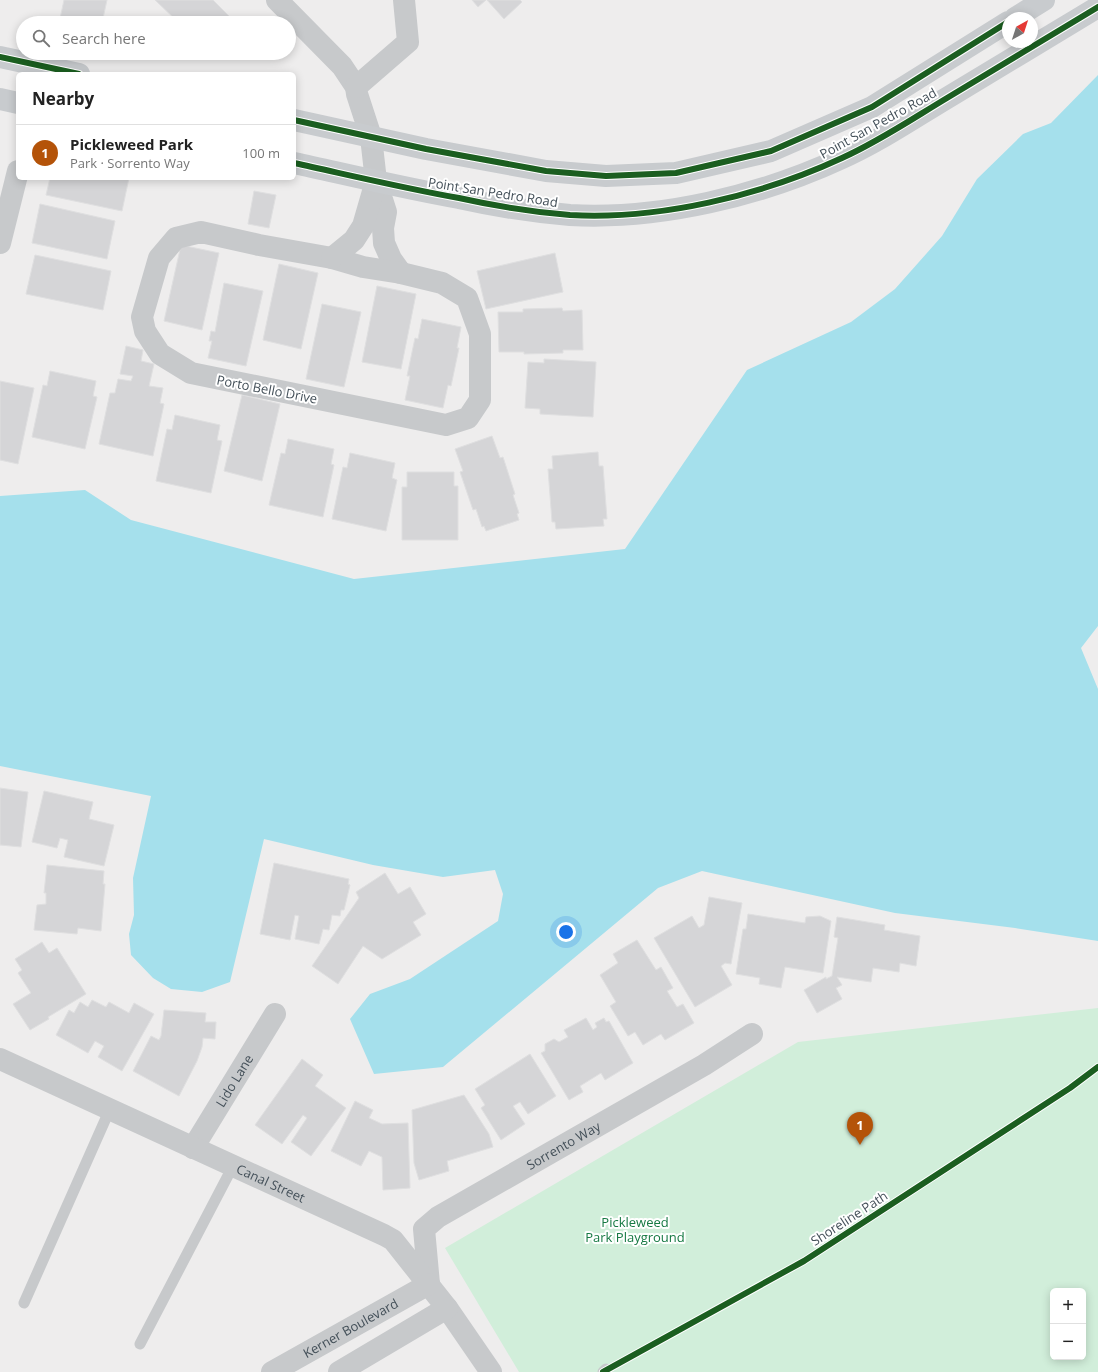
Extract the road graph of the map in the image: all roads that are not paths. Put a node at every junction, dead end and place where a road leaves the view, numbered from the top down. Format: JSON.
{"nodes":[{"id":1,"x":277,"y":0,"type":"edge"},
{"id":2,"x":404,"y":0,"type":"edge"},
{"id":3,"x":1044,"y":0,"type":"edge"},
{"id":4,"x":1098,"y":7,"type":"edge"},
{"id":5,"x":1025,"y":12,"type":"edge"},
{"id":6,"x":293,"y":16,"type":"edge"},
{"id":7,"x":296,"y":19,"type":"edge"},
{"id":8,"x":1002,"y":26,"type":"edge"},
{"id":9,"x":0,"y":57,"type":"edge"},
{"id":10,"x":42,"y":70,"type":"edge"},
{"id":11,"x":61,"y":72,"type":"edge"},
{"id":12,"x":356,"y":86,"type":"junction"},
{"id":13,"x":0,"y":99,"type":"edge"},
{"id":14,"x":16,"y":103,"type":"edge"},
{"id":15,"x":296,"y":120,"type":"edge"},
{"id":16,"x":371,"y":137,"type":"junction"},
{"id":17,"x":296,"y":163,"type":"edge"},
{"id":18,"x":16,"y":179,"type":"edge"},
{"id":19,"x":376,"y":181,"type":"junction"},
{"id":20,"x":0,"y":243,"type":"edge"},
{"id":21,"x":332,"y":258,"type":"junction"},
{"id":22,"x":401,"y":273,"type":"junction"},
{"id":23,"x":275,"y":1014,"type":"dead end"},
{"id":24,"x":752,"y":1034,"type":"dead end"},
{"id":25,"x":0,"y":1059,"type":"edge"},
{"id":26,"x":110,"y":1109,"type":"junction"},
{"id":27,"x":193,"y":1148,"type":"junction"},
{"id":28,"x":233,"y":1166,"type":"junction"},
{"id":29,"x":429,"y":1284,"type":"junction"},
{"id":30,"x":24,"y":1303,"type":"dead end"},
{"id":31,"x":447,"y":1308,"type":"junction"},
{"id":32,"x":140,"y":1344,"type":"dead end"},
{"id":33,"x":272,"y":1372,"type":"edge"},
{"id":34,"x":339,"y":1372,"type":"edge"},
{"id":35,"x":491,"y":1372,"type":"edge"}],
"edges":[{"from":1,"to":6,"type":"street"},
{"from":2,"to":12,"type":"street"},
{"from":3,"to":5,"type":"main road"},
{"from":4,"to":19,"type":"main road","name":"Point San Pedro Road"},
{"from":7,"to":12,"type":"street"},
{"from":8,"to":16,"type":"main road","name":"Point San Pedro Road"},
{"from":9,"to":10,"type":"main road"},
{"from":10,"to":11,"type":"main road"},
{"from":12,"to":16,"type":"street"},
{"from":13,"to":14,"type":"main road"},
{"from":15,"to":16,"type":"main road","name":"Point San Pedro Road"},
{"from":16,"to":19,"type":"street"},
{"from":17,"to":19,"type":"main road","name":"Point San Pedro Road"},
{"from":18,"to":20,"type":"street"},
{"from":19,"to":21,"type":"street"},
{"from":19,"to":22,"type":"street"},
{"from":21,"to":22,"type":"street","name":"Porto Bello Drive"},
{"from":21,"to":22,"type":"street","name":"Porto Bello Drive"},
{"from":23,"to":27,"type":"street","name":"Lido Lane"},
{"from":24,"to":29,"type":"street","name":"Sorrento Way"},
{"from":25,"to":26,"type":"street","name":"Canal Street"},
{"from":26,"to":27,"type":"street","name":"Canal Street"},
{"from":26,"to":30,"type":"lane"},
{"from":27,"to":28,"type":"street","name":"Canal Street"},
{"from":28,"to":29,"type":"street","name":"Canal Street"},
{"from":28,"to":32,"type":"lane"},
{"from":29,"to":31,"type":"street","name":"Canal Street"},
{"from":29,"to":33,"type":"street","name":"Kerner Boulevard"},
{"from":31,"to":34,"type":"street"},
{"from":31,"to":35,"type":"street","name":"Canal Street"}]}
